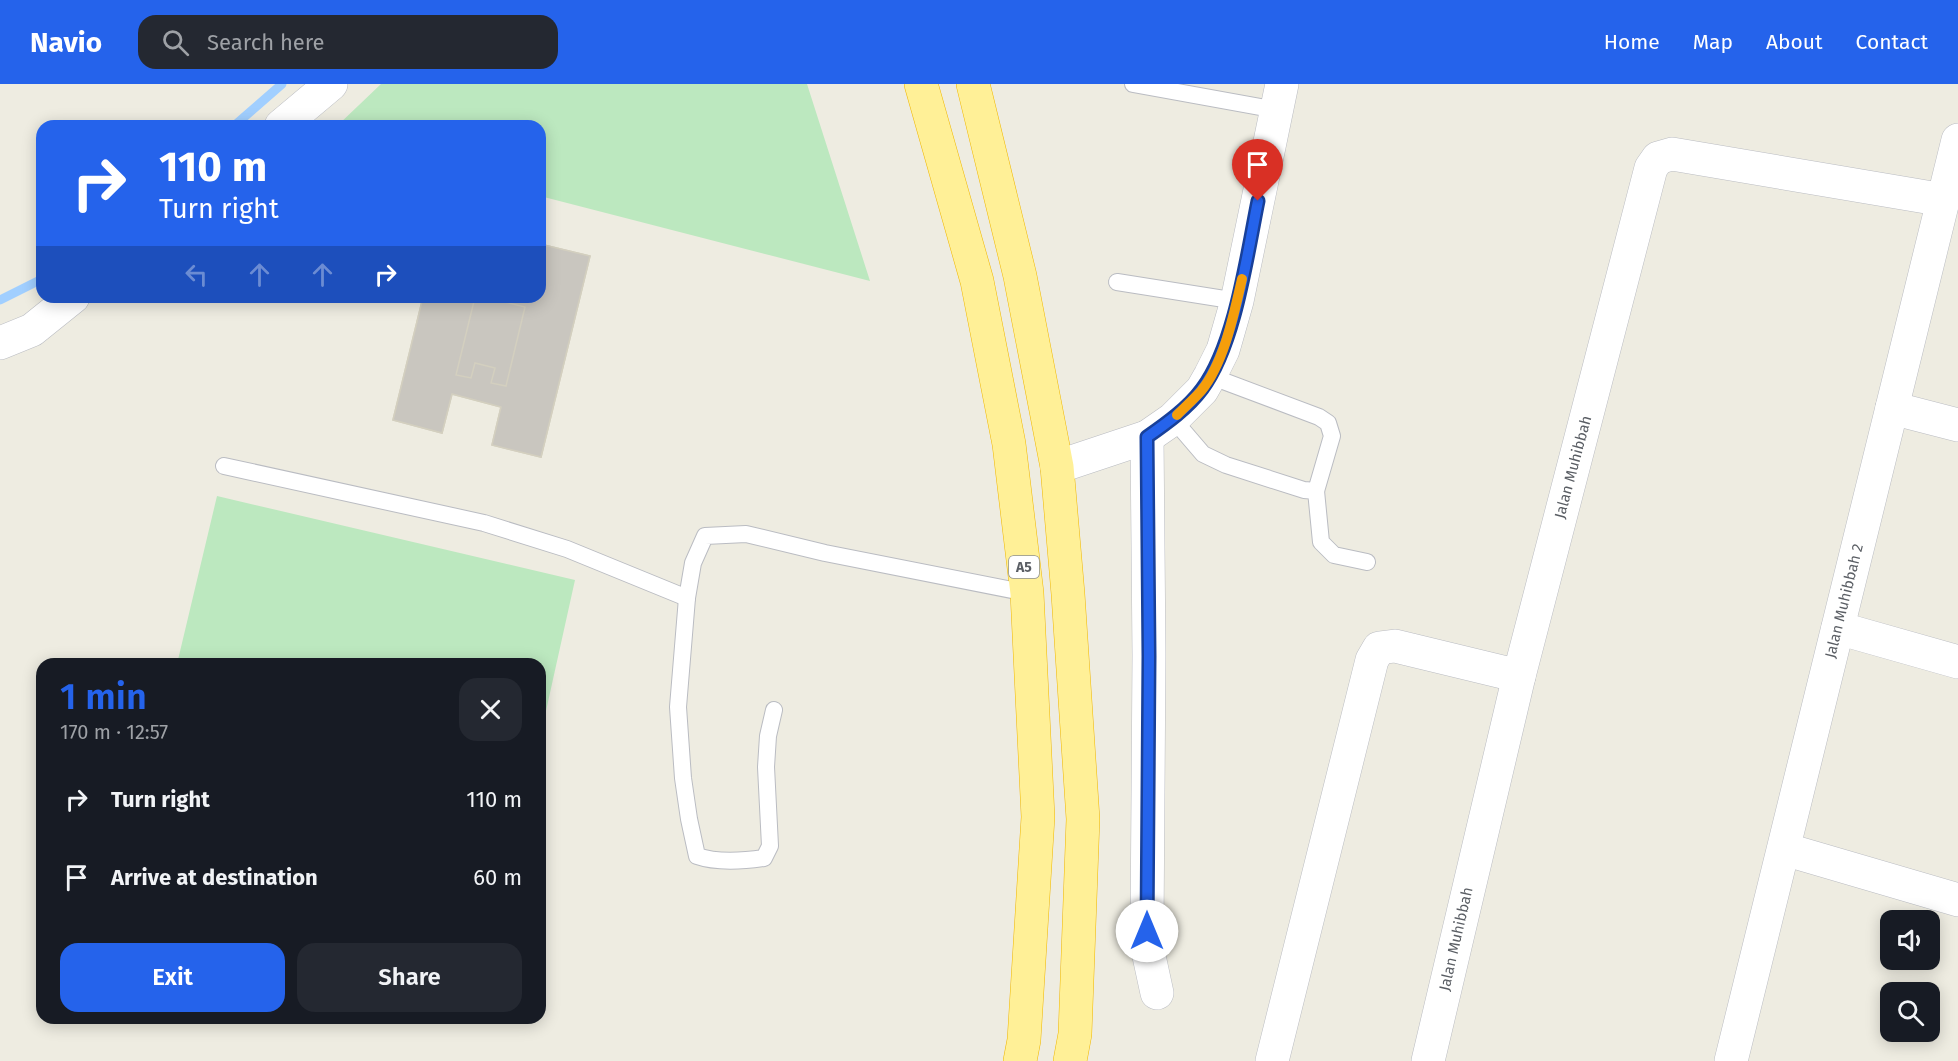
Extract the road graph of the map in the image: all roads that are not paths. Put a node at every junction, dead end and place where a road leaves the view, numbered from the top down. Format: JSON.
{"nodes":[{"id":1,"x":330,"y":84,"type":"edge"},
{"id":2,"x":921,"y":84,"type":"edge"},
{"id":3,"x":972,"y":84,"type":"edge"},
{"id":4,"x":1133,"y":84,"type":"edge"},
{"id":5,"x":1279,"y":97,"type":"edge"},
{"id":6,"x":288,"y":120,"type":"edge"},
{"id":7,"x":1958,"y":140,"type":"edge"},
{"id":8,"x":1949,"y":194,"type":"edge"},
{"id":9,"x":1117,"y":282,"type":"dead end"},
{"id":10,"x":1237,"y":301,"type":"junction"},
{"id":11,"x":66,"y":303,"type":"edge"},
{"id":12,"x":0,"y":343,"type":"edge"},
{"id":13,"x":1210,"y":376,"type":"junction"},
{"id":14,"x":1892,"y":408,"type":"junction"},
{"id":15,"x":1958,"y":425,"type":"edge"},
{"id":16,"x":1160,"y":428,"type":"junction"},
{"id":17,"x":224,"y":466,"type":"dead end"},
{"id":18,"x":1057,"y":467,"type":"junction"},
{"id":19,"x":1316,"y":491,"type":"junction"},
{"id":20,"x":1367,"y":562,"type":"dead end"},
{"id":21,"x":1027,"y":593,"type":"junction"},
{"id":22,"x":687,"y":598,"type":"junction"},
{"id":23,"x":1838,"y":628,"type":"junction"},
{"id":24,"x":1958,"y":662,"type":"edge"},
{"id":25,"x":1519,"y":676,"type":"junction"},
{"id":26,"x":774,"y":710,"type":"dead end"},
{"id":27,"x":1784,"y":849,"type":"junction"},
{"id":28,"x":1958,"y":900,"type":"edge"},
{"id":29,"x":1157,"y":993,"type":"dead end"},
{"id":30,"x":1020,"y":1061,"type":"edge"},
{"id":31,"x":1070,"y":1061,"type":"edge"},
{"id":32,"x":1272,"y":1061,"type":"edge"},
{"id":33,"x":1428,"y":1061,"type":"edge"},
{"id":34,"x":1731,"y":1061,"type":"edge"}],
"edges":[{"from":1,"to":6,"type":"street"},
{"from":2,"to":21,"type":"highway","number":"A5"},
{"from":3,"to":18,"type":"highway"},
{"from":4,"to":5,"type":"lane"},
{"from":5,"to":10,"type":"street"},
{"from":7,"to":8,"type":"street","name":"Jalan Muhibbah 2"},
{"from":8,"to":14,"type":"street","name":"Jalan Muhibbah 2"},
{"from":8,"to":25,"type":"street","name":"Jalan Muhibbah"},
{"from":9,"to":10,"type":"lane"},
{"from":10,"to":13,"type":"street"},
{"from":11,"to":12,"type":"street"},
{"from":13,"to":16,"type":"street"},
{"from":13,"to":19,"type":"lane"},
{"from":14,"to":15,"type":"street"},
{"from":14,"to":23,"type":"street","name":"Jalan Muhibbah 2"},
{"from":16,"to":18,"type":"street"},
{"from":16,"to":19,"type":"lane"},
{"from":16,"to":29,"type":"street"},
{"from":17,"to":22,"type":"lane"},
{"from":18,"to":31,"type":"highway"},
{"from":19,"to":20,"type":"lane"},
{"from":21,"to":22,"type":"lane"},
{"from":21,"to":30,"type":"highway","number":"A5"},
{"from":22,"to":26,"type":"lane"},
{"from":23,"to":24,"type":"street"},
{"from":23,"to":27,"type":"street","name":"Jalan Muhibbah 2"},
{"from":25,"to":32,"type":"street"},
{"from":25,"to":33,"type":"street","name":"Jalan Muhibbah"},
{"from":27,"to":28,"type":"street"},
{"from":27,"to":34,"type":"street","name":"Jalan Muhibbah 2"}]}
